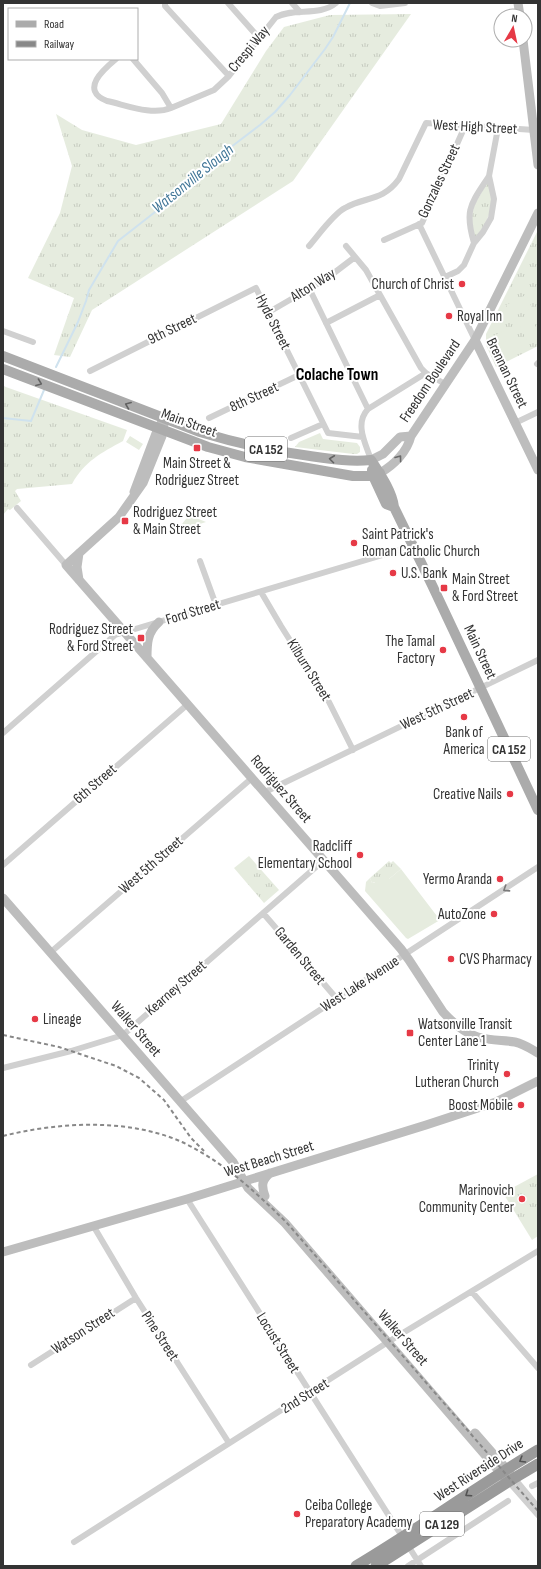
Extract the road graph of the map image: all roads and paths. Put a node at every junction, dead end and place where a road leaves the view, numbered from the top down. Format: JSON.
{"nodes":[{"id":1,"x":165,"y":3,"type":"edge"},
{"id":2,"x":228,"y":3,"type":"edge"},
{"id":3,"x":292,"y":3,"type":"edge"},
{"id":4,"x":336,"y":3,"type":"edge"},
{"id":5,"x":372,"y":3,"type":"edge"},
{"id":6,"x":405,"y":3,"type":"edge"},
{"id":7,"x":300,"y":12,"type":"junction"},
{"id":8,"x":259,"y":38,"type":"junction"},
{"id":9,"x":524,"y":48,"type":"edge"},
{"id":10,"x":115,"y":60,"type":"edge"},
{"id":11,"x":134,"y":60,"type":"edge"},
{"id":12,"x":229,"y":76,"type":"junction"},
{"id":13,"x":171,"y":108,"type":"junction"},
{"id":14,"x":535,"y":118,"type":"edge"},
{"id":15,"x":465,"y":126,"type":"junction"},
{"id":16,"x":498,"y":128,"type":"junction"},
{"id":17,"x":534,"y":130,"type":"junction"},
{"id":18,"x":538,"y":165,"type":"edge"},
{"id":19,"x":489,"y":176,"type":"junction"},
{"id":20,"x":538,"y":214,"type":"edge"},
{"id":21,"x":419,"y":224,"type":"junction"},
{"id":22,"x":384,"y":240,"type":"dead end"},
{"id":23,"x":474,"y":243,"type":"junction"},
{"id":24,"x":308,"y":246,"type":"dead end"},
{"id":25,"x":346,"y":246,"type":"dead end"},
{"id":26,"x":355,"y":257,"type":"junction"},
{"id":27,"x":445,"y":276,"type":"junction"},
{"id":28,"x":256,"y":288,"type":"joint"},
{"id":29,"x":309,"y":288,"type":"junction"},
{"id":30,"x":380,"y":295,"type":"junction"},
{"id":31,"x":269,"y":312,"type":"junction"},
{"id":32,"x":326,"y":323,"type":"junction"},
{"id":33,"x":3,"y":330,"type":"edge"},
{"id":34,"x":476,"y":340,"type":"junction"},
{"id":35,"x":33,"y":342,"type":"dead end"},
{"id":36,"x":3,"y":356,"type":"edge"},
{"id":37,"x":3,"y":369,"type":"edge"},
{"id":38,"x":90,"y":371,"type":"dead end"},
{"id":39,"x":426,"y":373,"type":"junction"},
{"id":40,"x":299,"y":375,"type":"junction"},
{"id":41,"x":445,"y":384,"type":"junction"},
{"id":42,"x":368,"y":410,"type":"junction"},
{"id":43,"x":538,"y":412,"type":"edge"},
{"id":44,"x":165,"y":418,"type":"junction"},
{"id":45,"x":209,"y":418,"type":"dead end"},
{"id":46,"x":515,"y":423,"type":"junction"},
{"id":47,"x":323,"y":424,"type":"junction"},
{"id":48,"x":161,"y":429,"type":"junction"},
{"id":49,"x":411,"y":436,"type":"junction"},
{"id":50,"x":363,"y":437,"type":"junction"},
{"id":51,"x":291,"y":438,"type":"dead end"},
{"id":52,"x":371,"y":460,"type":"junction"},
{"id":53,"x":538,"y":470,"type":"edge"},
{"id":54,"x":376,"y":475,"type":"junction"},
{"id":55,"x":353,"y":476,"type":"junction"},
{"id":56,"x":380,"y":491,"type":"junction"},
{"id":57,"x":394,"y":507,"type":"junction"},
{"id":58,"x":17,"y":508,"type":"dead end"},
{"id":59,"x":413,"y":546,"type":"junction"},
{"id":60,"x":79,"y":553,"type":"junction"},
{"id":61,"x":200,"y":561,"type":"dead end"},
{"id":62,"x":66,"y":565,"type":"junction"},
{"id":63,"x":79,"y":580,"type":"junction"},
{"id":64,"x":261,"y":592,"type":"junction"},
{"id":65,"x":216,"y":605,"type":"junction"},
{"id":66,"x":158,"y":622,"type":"junction"},
{"id":67,"x":125,"y":632,"type":"junction"},
{"id":68,"x":147,"y":658,"type":"junction"},
{"id":69,"x":538,"y":660,"type":"edge"},
{"id":70,"x":480,"y":688,"type":"junction"},
{"id":71,"x":188,"y":704,"type":"junction"},
{"id":72,"x":3,"y":733,"type":"edge"},
{"id":73,"x":353,"y":750,"type":"junction"},
{"id":74,"x":252,"y":778,"type":"junction"},
{"id":75,"x":265,"y":792,"type":"junction"},
{"id":76,"x":538,"y":810,"type":"edge"},
{"id":77,"x":324,"y":860,"type":"junction"},
{"id":78,"x":3,"y":865,"type":"edge"},
{"id":79,"x":538,"y":867,"type":"edge"},
{"id":80,"x":3,"y":898,"type":"edge"},
{"id":81,"x":263,"y":913,"type":"junction"},
{"id":82,"x":51,"y":952,"type":"junction"},
{"id":83,"x":405,"y":954,"type":"junction"},
{"id":84,"x":337,"y":999,"type":"junction"},
{"id":85,"x":123,"y":1035,"type":"junction"},
{"id":86,"x":538,"y":1053,"type":"edge"},
{"id":87,"x":3,"y":1068,"type":"edge"},
{"id":88,"x":538,"y":1080,"type":"edge"},
{"id":89,"x":181,"y":1101,"type":"junction"},
{"id":90,"x":270,"y":1173,"type":"junction"},
{"id":91,"x":243,"y":1182,"type":"junction"},
{"id":92,"x":265,"y":1196,"type":"junction"},
{"id":93,"x":188,"y":1199,"type":"junction"},
{"id":94,"x":94,"y":1227,"type":"junction"},
{"id":95,"x":3,"y":1252,"type":"edge"},
{"id":96,"x":538,"y":1252,"type":"edge"},
{"id":97,"x":472,"y":1292,"type":"junction"},
{"id":98,"x":136,"y":1298,"type":"junction"},
{"id":99,"x":390,"y":1341,"type":"junction"},
{"id":100,"x":31,"y":1365,"type":"dead end"},
{"id":101,"x":538,"y":1368,"type":"edge"},
{"id":102,"x":310,"y":1393,"type":"junction"},
{"id":103,"x":229,"y":1443,"type":"junction"},
{"id":104,"x":538,"y":1450,"type":"edge"},
{"id":105,"x":538,"y":1464,"type":"edge"},
{"id":106,"x":503,"y":1471,"type":"junction"},
{"id":107,"x":511,"y":1480,"type":"junction"},
{"id":108,"x":508,"y":1501,"type":"dead end"},
{"id":109,"x":538,"y":1507,"type":"edge"},
{"id":110,"x":538,"y":1515,"type":"edge"},
{"id":111,"x":74,"y":1542,"type":"dead end"},
{"id":112,"x":406,"y":1542,"type":"junction"},
{"id":113,"x":417,"y":1559,"type":"junction"},
{"id":114,"x":356,"y":1566,"type":"edge"},
{"id":115,"x":376,"y":1566,"type":"edge"},
{"id":116,"x":408,"y":1566,"type":"edge"},
{"id":117,"x":421,"y":1566,"type":"edge"}],
"edges":[{"from":1,"to":12,"type":"street","name":"Crespi Way"},
{"from":2,"to":8,"type":"street"},
{"from":3,"to":7,"type":"street"},
{"from":4,"to":7,"type":"street","name":"Crespi Way"},
{"from":5,"to":6,"type":"street"},
{"from":7,"to":8,"type":"street","name":"Crespi Way"},
{"from":8,"to":12,"type":"street","name":"Crespi Way"},
{"from":9,"to":14,"type":"main road"},
{"from":10,"to":13,"type":"street"},
{"from":11,"to":13,"type":"street"},
{"from":12,"to":13,"type":"street"},
{"from":14,"to":17,"type":"main road"},
{"from":15,"to":16,"type":"street","name":"West High Street"},
{"from":15,"to":21,"type":"street","name":"Gonzales Street"},
{"from":15,"to":24,"type":"street","name":"West High Street"},
{"from":16,"to":17,"type":"street","name":"West High Street"},
{"from":16,"to":19,"type":"street"},
{"from":17,"to":18,"type":"main road"},
{"from":19,"to":23,"type":"street"},
{"from":19,"to":23,"type":"street"},
{"from":20,"to":34,"type":"main road","name":"Freedom Boulevard"},
{"from":21,"to":22,"type":"street","name":"Gonzales Street"},
{"from":21,"to":27,"type":"street","name":"Brennan Street"},
{"from":23,"to":27,"type":"street"},
{"from":25,"to":26,"type":"street"},
{"from":26,"to":29,"type":"street","name":"Alton Way"},
{"from":26,"to":30,"type":"street"},
{"from":27,"to":34,"type":"street","name":"Brennan Street"},
{"from":28,"to":31,"type":"street","name":"Hyde Street"},
{"from":28,"to":38,"type":"street","name":"9th Street"},
{"from":29,"to":31,"type":"street","name":"Alton Way"},
{"from":29,"to":32,"type":"street"},
{"from":30,"to":32,"type":"street"},
{"from":30,"to":39,"type":"street"},
{"from":31,"to":40,"type":"street","name":"Hyde Street"},
{"from":32,"to":42,"type":"street"},
{"from":33,"to":35,"type":"street"},
{"from":34,"to":41,"type":"main road","name":"Freedom Boulevard"},
{"from":34,"to":46,"type":"main road","name":"Brennan Street"},
{"from":44,"to":36,"type":"main road","name":"Main Street","number":"CA 152","one_way":true},
{"from":37,"to":48,"type":"main road","name":"Main Street","number":"CA 152","one_way":true},
{"from":39,"to":41,"type":"street"},
{"from":39,"to":42,"type":"street"},
{"from":40,"to":45,"type":"street","name":"8th Street"},
{"from":40,"to":47,"type":"street","name":"Hyde Street"},
{"from":41,"to":49,"type":"main road","name":"Freedom Boulevard"},
{"from":42,"to":50,"type":"street"},
{"from":43,"to":46,"type":"street"},
{"from":44,"to":48,"type":"main road"},
{"from":52,"to":44,"type":"main road","name":"Main Street","number":"CA 152","one_way":true},
{"from":46,"to":53,"type":"main road","name":"Brennan Street"},
{"from":47,"to":50,"type":"street","name":"Hyde Street"},
{"from":47,"to":51,"type":"street"},
{"from":48,"to":55,"type":"main road","name":"Main Street","number":"CA 152"},
{"from":48,"to":60,"type":"main road"},
{"from":49,"to":52,"type":"main road","name":"Freedom Boulevard"},
{"from":54,"to":49,"type":"main road","name":"Freedom Boulevard","one_way":true},
{"from":50,"to":52,"type":"street"},
{"from":52,"to":54,"type":"main road","name":"Main Street","number":"CA 152"},
{"from":54,"to":55,"type":"main road","name":"Main Street","number":"CA 152"},
{"from":54,"to":56,"type":"main road","name":"Main Street","number":"CA 152"},
{"from":54,"to":57,"type":"main road","name":"Main Street","number":"CA 152"},
{"from":55,"to":56,"type":"main road"},
{"from":56,"to":57,"type":"main road","name":"Main Street","number":"CA 152"},
{"from":57,"to":59,"type":"main road","name":"Main Street","number":"CA 152"},
{"from":58,"to":62,"type":"street","name":"Rodriguez Street"},
{"from":59,"to":64,"type":"street","name":"Ford Street"},
{"from":59,"to":70,"type":"main road","name":"Main Street","number":"CA 152"},
{"from":60,"to":62,"type":"main road"},
{"from":60,"to":63,"type":"main road"},
{"from":61,"to":65,"type":"street"},
{"from":62,"to":63,"type":"main road","name":"Rodriguez Street"},
{"from":63,"to":67,"type":"main road","name":"Rodriguez Street"},
{"from":64,"to":65,"type":"street","name":"Ford Street"},
{"from":64,"to":73,"type":"street","name":"Kilburn Street"},
{"from":65,"to":66,"type":"street","name":"Ford Street"},
{"from":66,"to":67,"type":"street","name":"Ford Street"},
{"from":66,"to":68,"type":"main road"},
{"from":67,"to":68,"type":"main road","name":"Rodriguez Street"},
{"from":67,"to":72,"type":"street","name":"Ford Street"},
{"from":68,"to":71,"type":"main road","name":"Rodriguez Street"},
{"from":69,"to":70,"type":"street","name":"West 5th Street"},
{"from":70,"to":73,"type":"street","name":"West 5th Street"},
{"from":70,"to":76,"type":"main road","name":"Main Street","number":"CA 152"},
{"from":71,"to":74,"type":"main road","name":"Rodriguez Street"},
{"from":71,"to":78,"type":"street","name":"6th Street"},
{"from":73,"to":75,"type":"street","name":"West 5th Street"},
{"from":74,"to":75,"type":"main road","name":"Rodriguez Street"},
{"from":74,"to":82,"type":"street","name":"West 5th Street"},
{"from":75,"to":77,"type":"main road","name":"Rodriguez Street"},
{"from":77,"to":81,"type":"street","name":"Kearney Street"},
{"from":77,"to":83,"type":"main road","name":"Rodriguez Street"},
{"from":79,"to":83,"type":"street","name":"West Lake Avenue","one_way":true},
{"from":80,"to":82,"type":"main road","name":"Walker Street"},
{"from":81,"to":84,"type":"street","name":"Garden Street"},
{"from":81,"to":85,"type":"street","name":"Kearney Street"},
{"from":82,"to":85,"type":"main road","name":"Walker Street"},
{"from":83,"to":84,"type":"street","name":"West Lake Avenue"},
{"from":83,"to":86,"type":"main road","name":"Rodriguez Street"},
{"from":84,"to":89,"type":"street","name":"West Lake Avenue"},
{"from":85,"to":87,"type":"street","name":"Kearney Street"},
{"from":85,"to":89,"type":"main road","name":"Walker Street"},
{"from":88,"to":90,"type":"main road","name":"West Beach Street"},
{"from":89,"to":91,"type":"main road","name":"Walker Street"},
{"from":90,"to":91,"type":"main road","name":"West Beach Street"},
{"from":90,"to":92,"type":"main road"},
{"from":91,"to":92,"type":"main road","name":"Walker Street"},
{"from":91,"to":93,"type":"main road","name":"West Beach Street"},
{"from":91,"to":99,"type":"main road","name":"Walker Street"},
{"from":92,"to":99,"type":"main road","name":"Walker Street"},
{"from":93,"to":94,"type":"main road","name":"West Beach Street"},
{"from":93,"to":102,"type":"street","name":"Locust Street"},
{"from":94,"to":95,"type":"main road","name":"West Beach Street"},
{"from":94,"to":98,"type":"street","name":"Pine Street"},
{"from":96,"to":97,"type":"street","name":"2nd Street"},
{"from":97,"to":99,"type":"street","name":"2nd Street"},
{"from":97,"to":101,"type":"street"},
{"from":98,"to":100,"type":"street","name":"Watson Street"},
{"from":98,"to":103,"type":"street","name":"Pine Street"},
{"from":99,"to":102,"type":"street","name":"2nd Street"},
{"from":99,"to":106,"type":"main road","name":"Walker Street"},
{"from":102,"to":103,"type":"street","name":"2nd Street"},
{"from":102,"to":112,"type":"street","name":"Locust Street"},
{"from":103,"to":111,"type":"street","name":"2nd Street"},
{"from":104,"to":106,"type":"highway","name":"West Riverside Drive","number":"CA 129","one_way":true},
{"from":105,"to":107,"type":"highway","name":"West Riverside Drive","number":"CA 129"},
{"from":106,"to":107,"type":"main road","name":"Walker Street"},
{"from":106,"to":112,"type":"highway","name":"West Riverside Drive","number":"CA 129","one_way":true},
{"from":107,"to":109,"type":"street","name":"Walker Street"},
{"from":107,"to":110,"type":"street","name":"Walker Street"},
{"from":107,"to":112,"type":"highway","name":"West Riverside Drive","number":"CA 129"},
{"from":108,"to":113,"type":"street"},
{"from":112,"to":113,"type":"street","name":"Locust Street"},
{"from":112,"to":114,"type":"highway","name":"West Riverside Drive","number":"CA 129"},
{"from":112,"to":115,"type":"highway","name":"West Riverside Drive","number":"CA 129"},
{"from":113,"to":116,"type":"street"},
{"from":113,"to":117,"type":"street","name":"Locust Street"}]}
